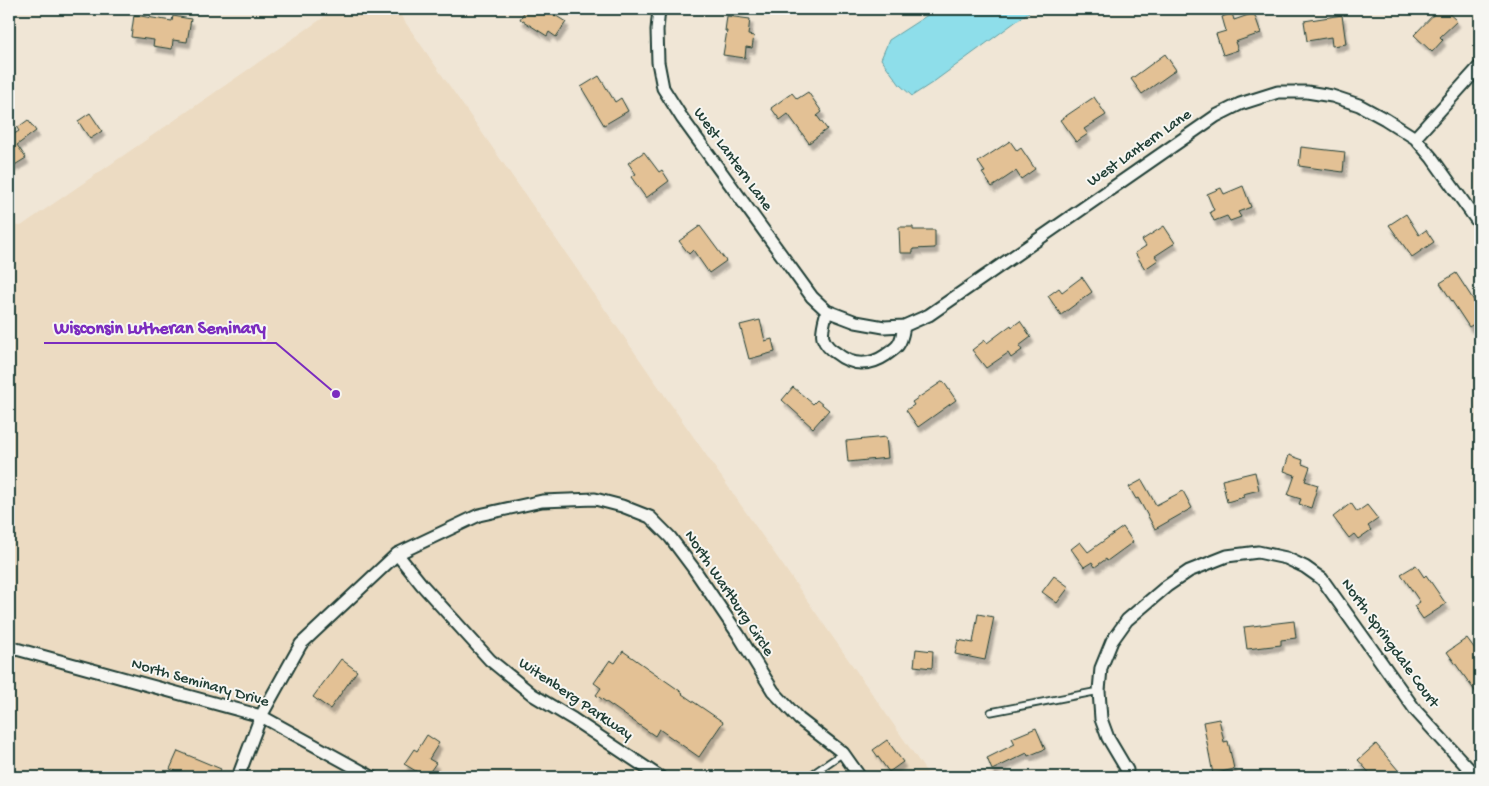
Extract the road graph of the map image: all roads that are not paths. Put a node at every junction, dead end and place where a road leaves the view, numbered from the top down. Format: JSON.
{"nodes":[{"id":1,"x":659,"y":9,"type":"edge"},
{"id":2,"x":1480,"y":66,"type":"edge"},
{"id":3,"x":1415,"y":138,"type":"junction"},
{"id":4,"x":1480,"y":225,"type":"edge"},
{"id":5,"x":827,"y":311,"type":"junction"},
{"id":6,"x":904,"y":326,"type":"junction"},
{"id":7,"x":397,"y":554,"type":"junction"},
{"id":8,"x":9,"y":647,"type":"edge"},
{"id":9,"x":1099,"y":691,"type":"junction"},
{"id":10,"x":991,"y":712,"type":"dead end"},
{"id":11,"x":261,"y":716,"type":"junction"},
{"id":12,"x":843,"y":753,"type":"junction"},
{"id":13,"x":1127,"y":770,"type":"dead end"},
{"id":14,"x":238,"y":777,"type":"edge"},
{"id":15,"x":372,"y":777,"type":"edge"},
{"id":16,"x":660,"y":777,"type":"edge"},
{"id":17,"x":808,"y":777,"type":"edge"},
{"id":18,"x":860,"y":777,"type":"edge"},
{"id":19,"x":1480,"y":777,"type":"edge"}],
"edges":[{"from":1,"to":5,"type":"street","name":"West Lantern Lane"},
{"from":2,"to":3,"type":"street"},
{"from":3,"to":4,"type":"street","name":"West Lantern Lane"},
{"from":3,"to":6,"type":"street","name":"West Lantern Lane"},
{"from":5,"to":6,"type":"street","name":"West Lantern Lane"},
{"from":5,"to":6,"type":"street"},
{"from":7,"to":11,"type":"street","name":"North Wartburg Circle"},
{"from":7,"to":12,"type":"street","name":"North Wartburg Circle"},
{"from":7,"to":16,"type":"street","name":"Witenberg Parkway"},
{"from":8,"to":11,"type":"street","name":"North Seminary Drive"},
{"from":9,"to":10,"type":"lane"},
{"from":9,"to":13,"type":"street"},
{"from":9,"to":19,"type":"street","name":"North Springdale Court"},
{"from":11,"to":14,"type":"street","name":"North Wartburg Circle"},
{"from":11,"to":15,"type":"street","name":"North Seminary Drive"},
{"from":12,"to":17,"type":"lane"},
{"from":12,"to":18,"type":"street","name":"North Wartburg Circle"}]}
